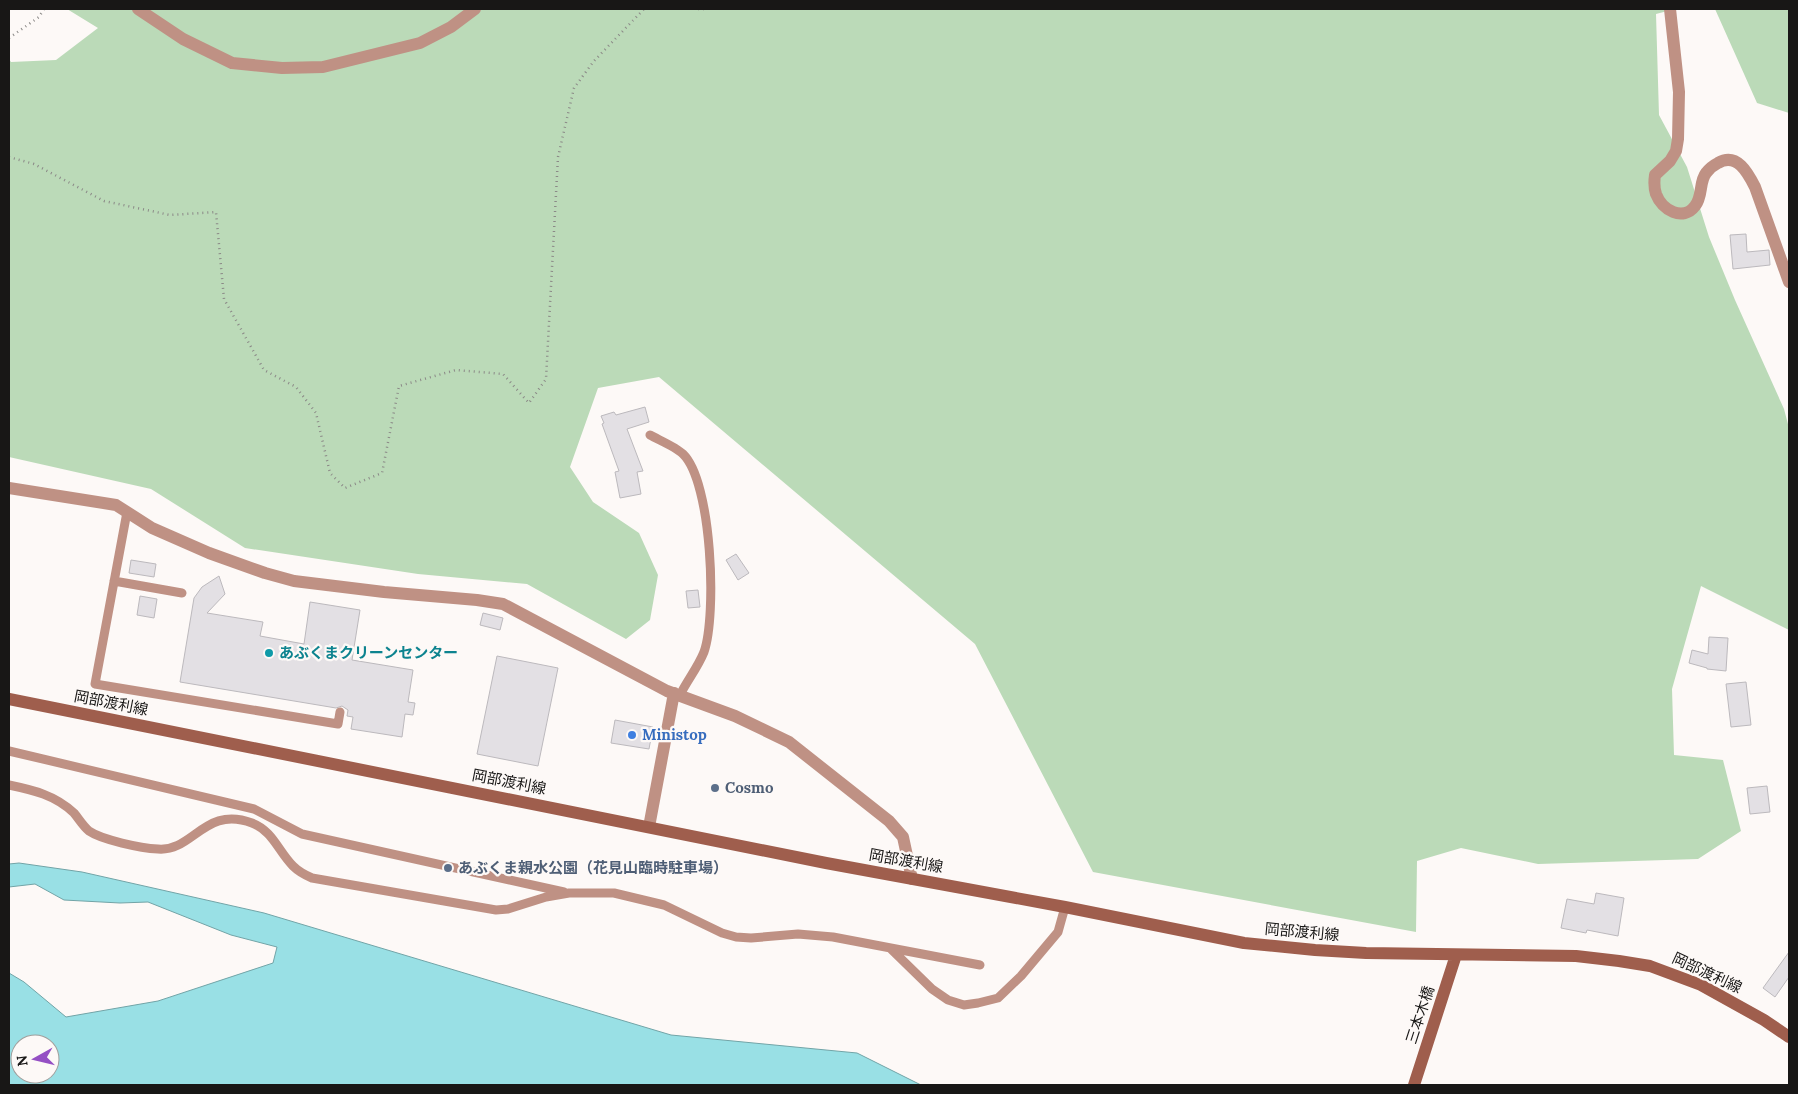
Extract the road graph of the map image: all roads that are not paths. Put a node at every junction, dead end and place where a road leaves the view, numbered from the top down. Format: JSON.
{"nodes":[{"id":1,"x":138,"y":9,"type":"edge"},
{"id":2,"x":475,"y":9,"type":"edge"},
{"id":3,"x":1670,"y":9,"type":"edge"},
{"id":4,"x":1789,"y":282,"type":"edge"},
{"id":5,"x":650,"y":435,"type":"dead end"},
{"id":6,"x":9,"y":488,"type":"edge"},
{"id":7,"x":126,"y":512,"type":"junction"},
{"id":8,"x":114,"y":581,"type":"junction"},
{"id":9,"x":182,"y":593,"type":"dead end"},
{"id":10,"x":677,"y":694,"type":"junction"},
{"id":11,"x":9,"y":699,"type":"edge"},
{"id":12,"x":340,"y":712,"type":"dead end"},
{"id":13,"x":9,"y":751,"type":"edge"},
{"id":14,"x":9,"y":785,"type":"edge"},
{"id":15,"x":649,"y":827,"type":"junction"},
{"id":16,"x":912,"y":879,"type":"junction"},
{"id":17,"x":569,"y":893,"type":"junction"},
{"id":18,"x":1065,"y":907,"type":"junction"},
{"id":19,"x":889,"y":948,"type":"junction"},
{"id":20,"x":1456,"y":955,"type":"junction"},
{"id":21,"x":980,"y":965,"type":"dead end"},
{"id":22,"x":1789,"y":1037,"type":"edge"},
{"id":23,"x":1414,"y":1085,"type":"edge"}],
"edges":[{"from":1,"to":2,"type":"street"},
{"from":3,"to":4,"type":"street"},
{"from":5,"to":10,"type":"lane"},
{"from":6,"to":7,"type":"street"},
{"from":7,"to":8,"type":"lane"},
{"from":7,"to":10,"type":"street"},
{"from":8,"to":9,"type":"lane"},
{"from":8,"to":12,"type":"lane"},
{"from":10,"to":15,"type":"street"},
{"from":10,"to":16,"type":"street"},
{"from":11,"to":15,"type":"main road","name":"岡部渡利線"},
{"from":13,"to":17,"type":"lane"},
{"from":14,"to":17,"type":"lane"},
{"from":15,"to":16,"type":"main road","name":"岡部渡利線"},
{"from":16,"to":18,"type":"main road","name":"岡部渡利線"},
{"from":17,"to":19,"type":"lane"},
{"from":18,"to":19,"type":"lane"},
{"from":18,"to":20,"type":"main road","name":"岡部渡利線"},
{"from":19,"to":21,"type":"lane"},
{"from":20,"to":22,"type":"main road","name":"岡部渡利線"},
{"from":20,"to":23,"type":"main road","name":"三本木橋"}]}
